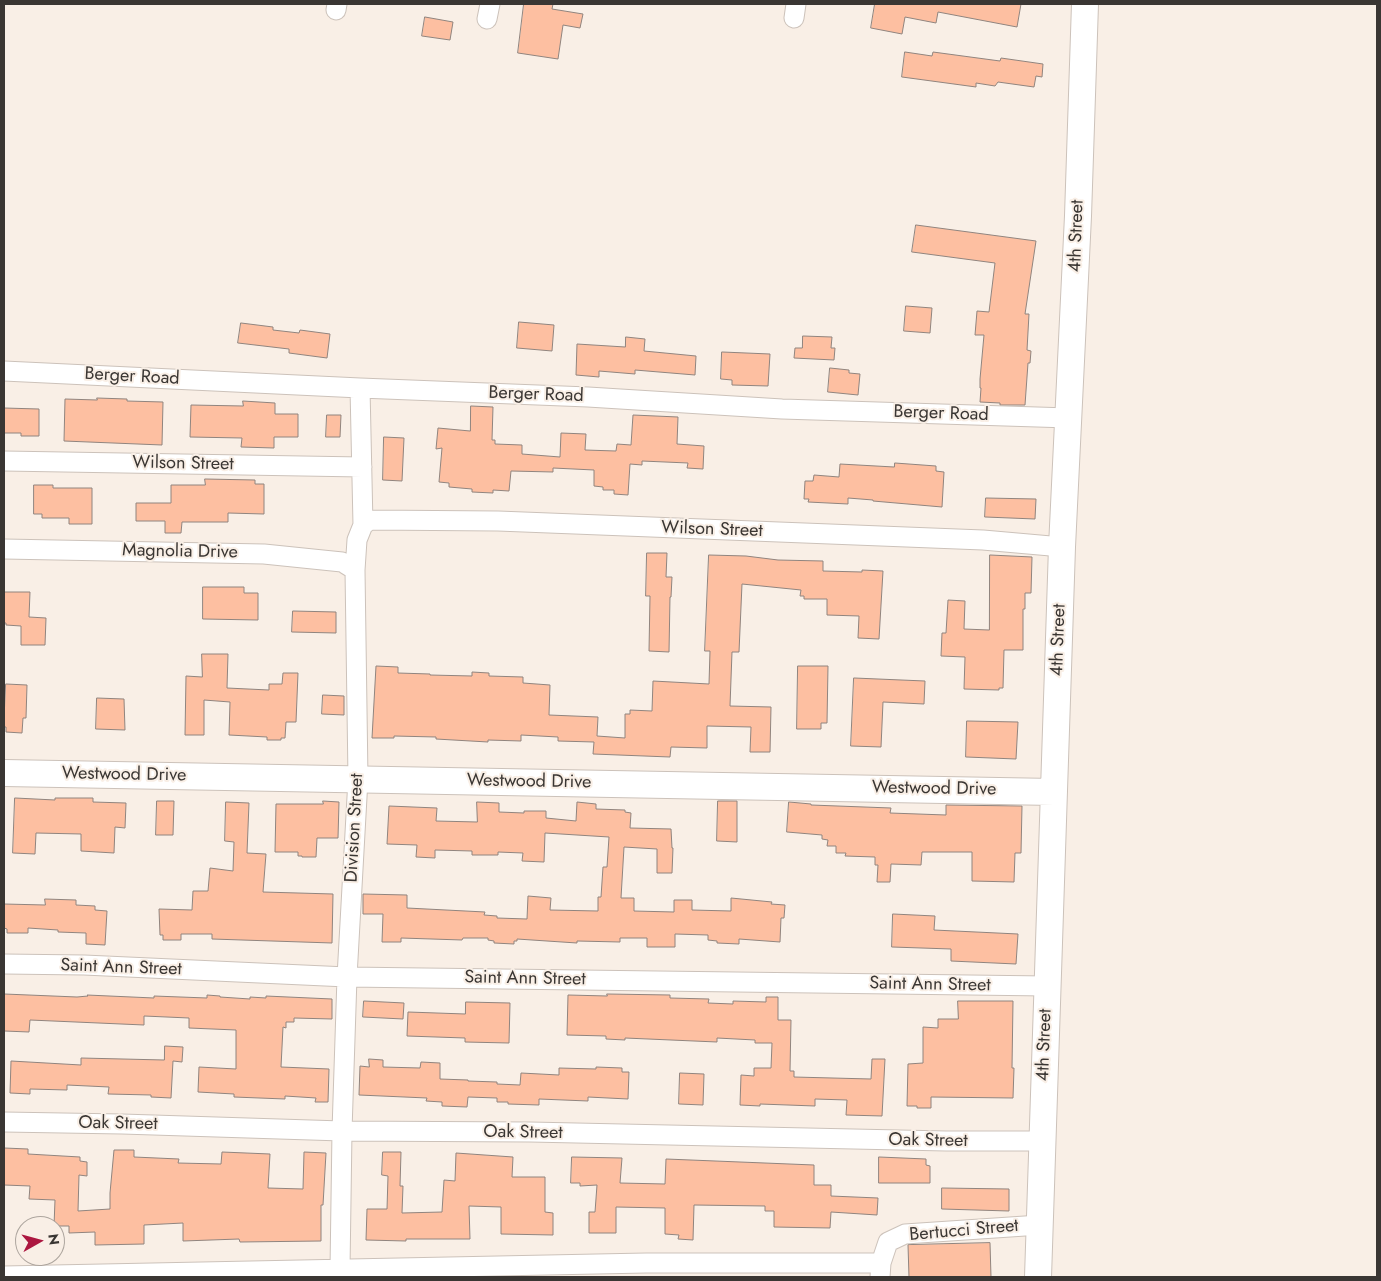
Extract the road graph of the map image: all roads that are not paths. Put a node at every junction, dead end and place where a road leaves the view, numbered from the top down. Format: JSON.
{"nodes":[{"id":1,"x":1085,"y":4,"type":"edge"},
{"id":2,"x":4,"y":371,"type":"edge"},
{"id":3,"x":360,"y":388,"type":"junction"},
{"id":4,"x":1069,"y":418,"type":"junction"},
{"id":5,"x":4,"y":461,"type":"edge"},
{"id":6,"x":362,"y":466,"type":"junction"},
{"id":7,"x":363,"y":525,"type":"junction"},
{"id":8,"x":1062,"y":547,"type":"junction"},
{"id":9,"x":4,"y":549,"type":"edge"},
{"id":10,"x":355,"y":570,"type":"junction"},
{"id":11,"x":4,"y":773,"type":"edge"},
{"id":12,"x":358,"y":779,"type":"junction"},
{"id":13,"x":1054,"y":792,"type":"junction"},
{"id":14,"x":4,"y":964,"type":"edge"},
{"id":15,"x":347,"y":977,"type":"junction"},
{"id":16,"x":1047,"y":986,"type":"junction"},
{"id":17,"x":4,"y":1122,"type":"edge"},
{"id":18,"x":342,"y":1132,"type":"junction"},
{"id":19,"x":1042,"y":1141,"type":"junction"},
{"id":20,"x":1040,"y":1225,"type":"junction"},
{"id":21,"x":340,"y":1269,"type":"junction"},
{"id":22,"x":880,"y":1270,"type":"edge"},
{"id":23,"x":4,"y":1276,"type":"edge"},
{"id":24,"x":1038,"y":1277,"type":"edge"}],
"edges":[{"from":1,"to":4,"type":"main road","name":"4th Street"},
{"from":2,"to":3,"type":"street","name":"Berger Road"},
{"from":3,"to":4,"type":"street","name":"Berger Road"},
{"from":3,"to":6,"type":"street","name":"Division Street"},
{"from":4,"to":8,"type":"main road","name":"4th Street"},
{"from":5,"to":6,"type":"street","name":"Wilson Street"},
{"from":6,"to":7,"type":"street","name":"Division Street"},
{"from":7,"to":8,"type":"street","name":"Wilson Street"},
{"from":7,"to":10,"type":"street","name":"Division Street"},
{"from":8,"to":13,"type":"main road","name":"4th Street"},
{"from":9,"to":10,"type":"street","name":"Magnolia Drive"},
{"from":10,"to":12,"type":"street","name":"Division Street"},
{"from":11,"to":12,"type":"main road","name":"Westwood Drive"},
{"from":12,"to":13,"type":"main road","name":"Westwood Drive"},
{"from":12,"to":15,"type":"street","name":"Division Street"},
{"from":13,"to":16,"type":"main road","name":"4th Street"},
{"from":14,"to":15,"type":"street","name":"Saint Ann Street"},
{"from":15,"to":16,"type":"street","name":"Saint Ann Street"},
{"from":15,"to":18,"type":"street","name":"Division Street"},
{"from":16,"to":19,"type":"main road","name":"4th Street"},
{"from":17,"to":18,"type":"street","name":"Oak Street"},
{"from":18,"to":19,"type":"street","name":"Oak Street"},
{"from":18,"to":21,"type":"street","name":"Division Street"},
{"from":19,"to":20,"type":"main road","name":"4th Street"},
{"from":20,"to":22,"type":"street","name":"Bertucci Street"},
{"from":20,"to":24,"type":"main road","name":"4th Street"},
{"from":21,"to":22,"type":"street","name":"Bertucci Street"},
{"from":21,"to":23,"type":"street","name":"Bertucci Street"}]}
